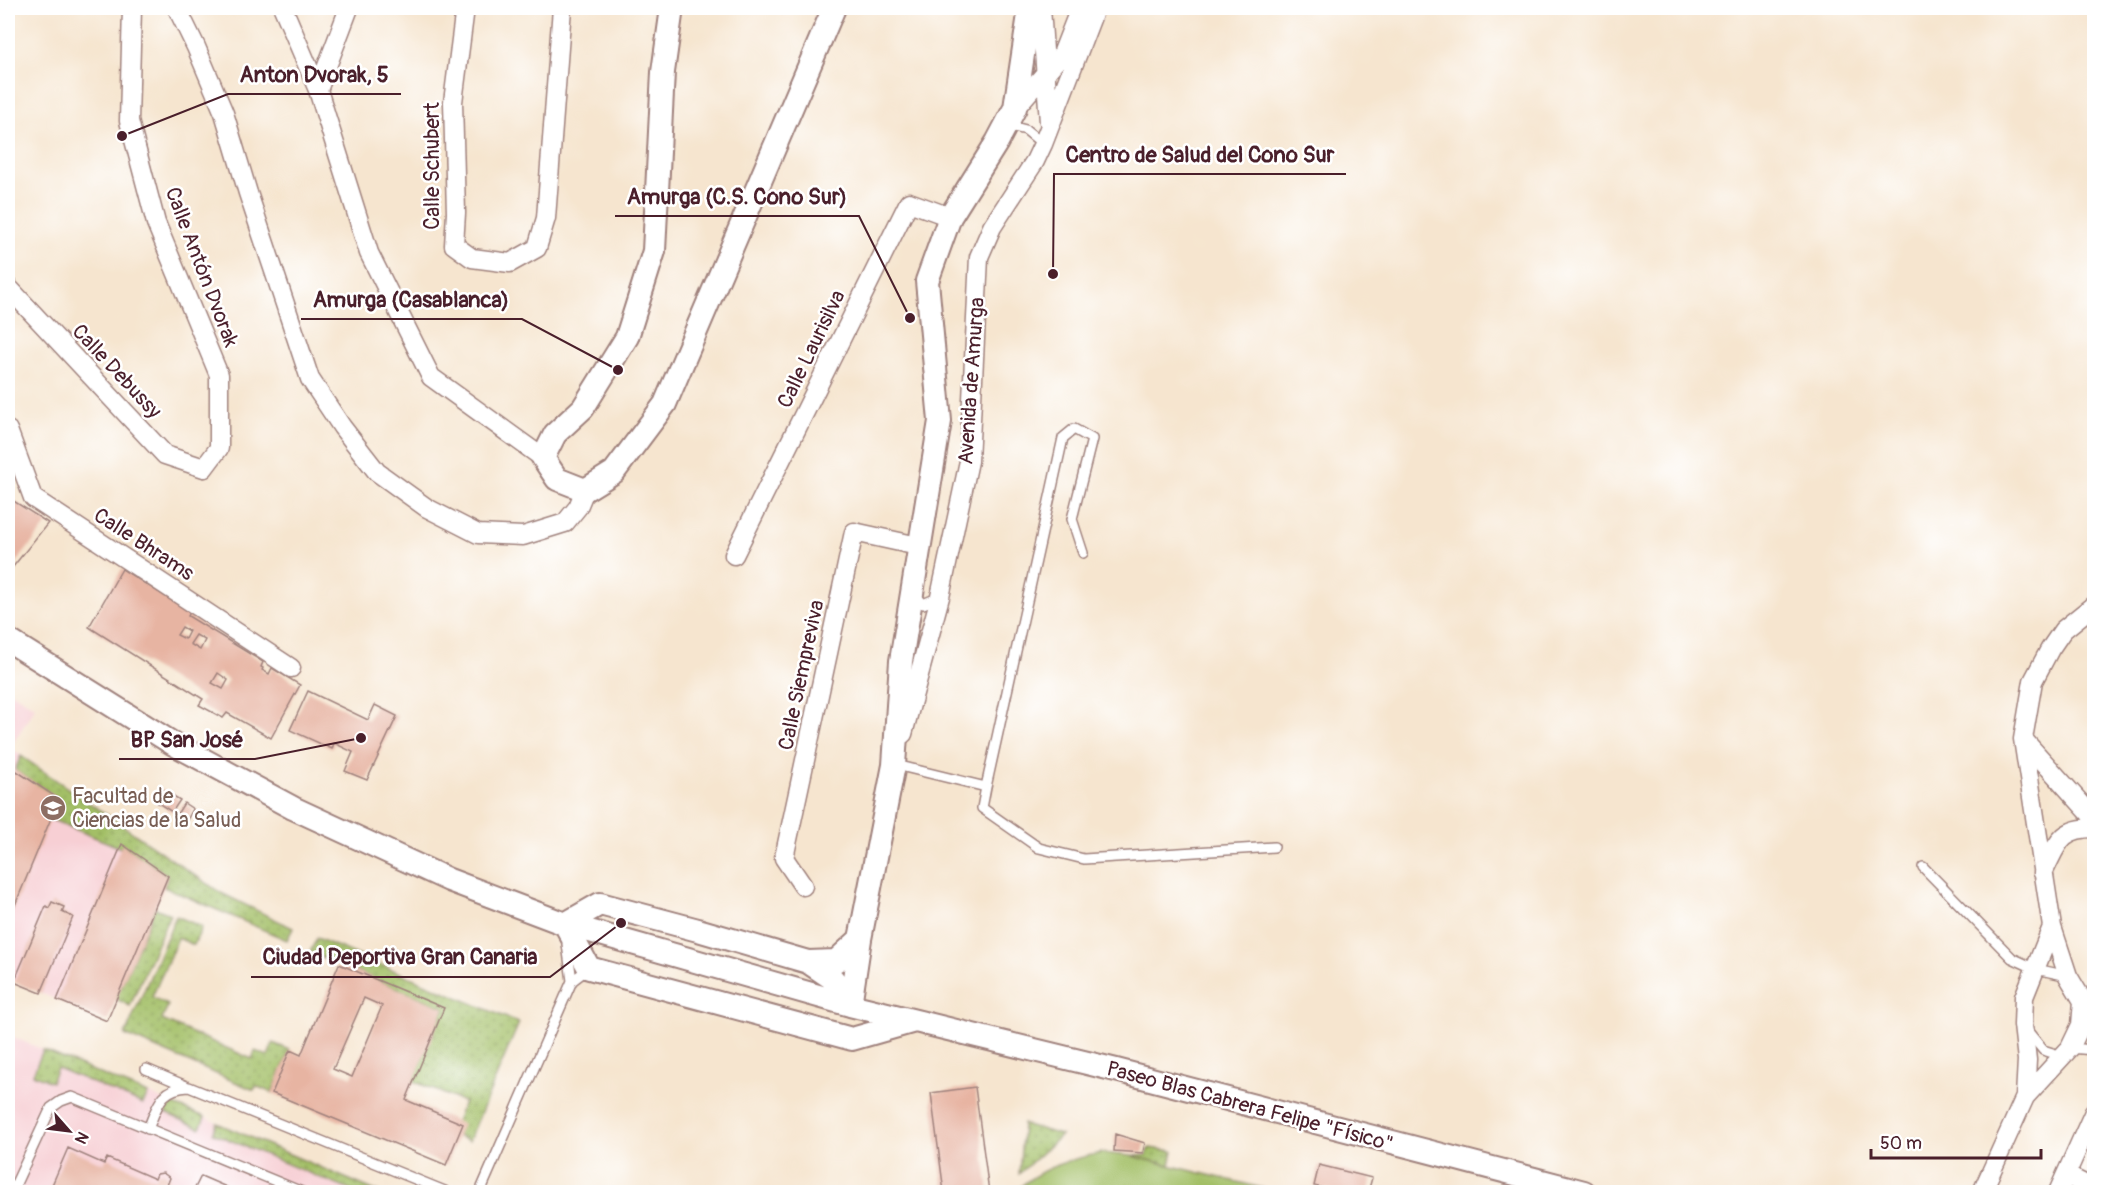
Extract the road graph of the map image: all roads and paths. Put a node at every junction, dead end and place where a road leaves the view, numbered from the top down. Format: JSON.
{"nodes":[{"id":1,"x":132,"y":8,"type":"edge"},
{"id":2,"x":177,"y":8,"type":"edge"},
{"id":3,"x":283,"y":8,"type":"edge"},
{"id":4,"x":348,"y":8,"type":"edge"},
{"id":5,"x":465,"y":8,"type":"edge"},
{"id":6,"x":562,"y":8,"type":"edge"},
{"id":7,"x":672,"y":8,"type":"edge"},
{"id":8,"x":834,"y":8,"type":"edge"},
{"id":9,"x":1030,"y":8,"type":"edge"},
{"id":10,"x":1041,"y":8,"type":"edge"},
{"id":11,"x":1093,"y":8,"type":"edge"},
{"id":12,"x":1077,"y":16,"type":"edge"},
{"id":13,"x":1042,"y":29,"type":"junction"},
{"id":14,"x":1045,"y":76,"type":"junction"},
{"id":15,"x":318,"y":90,"type":"junction"},
{"id":16,"x":1011,"y":117,"type":"junction"},
{"id":17,"x":1046,"y":135,"type":"junction"},
{"id":18,"x":950,"y":218,"type":"junction"},
{"id":19,"x":8,"y":287,"type":"edge"},
{"id":20,"x":8,"y":430,"type":"edge"},
{"id":21,"x":543,"y":458,"type":"junction"},
{"id":22,"x":204,"y":468,"type":"joint"},
{"id":23,"x":585,"y":490,"type":"junction"},
{"id":24,"x":918,"y":546,"type":"junction"},
{"id":25,"x":1083,"y":552,"type":"dead end"},
{"id":26,"x":734,"y":555,"type":"dead end"},
{"id":27,"x":911,"y":588,"type":"junction"},
{"id":28,"x":940,"y":597,"type":"junction"},
{"id":29,"x":2094,"y":604,"type":"edge"},
{"id":30,"x":8,"y":640,"type":"edge"},
{"id":31,"x":291,"y":668,"type":"dead end"},
{"id":32,"x":2023,"y":738,"type":"junction"},
{"id":33,"x":894,"y":765,"type":"junction"},
{"id":34,"x":986,"y":787,"type":"junction"},
{"id":35,"x":2094,"y":818,"type":"edge"},
{"id":36,"x":2094,"y":828,"type":"edge"},
{"id":37,"x":1274,"y":847,"type":"dead end"},
{"id":38,"x":1923,"y":867,"type":"dead end"},
{"id":39,"x":2043,"y":873,"type":"junction"},
{"id":40,"x":803,"y":886,"type":"dead end"},
{"id":41,"x":565,"y":924,"type":"junction"},
{"id":42,"x":2052,"y":927,"type":"junction"},
{"id":43,"x":860,"y":939,"type":"junction"},
{"id":44,"x":808,"y":962,"type":"junction"},
{"id":45,"x":2036,"y":969,"type":"junction"},
{"id":46,"x":580,"y":974,"type":"junction"},
{"id":47,"x":2068,"y":976,"type":"junction"},
{"id":48,"x":2089,"y":1001,"type":"edge"},
{"id":49,"x":850,"y":1005,"type":"junction"},
{"id":50,"x":916,"y":1020,"type":"junction"},
{"id":51,"x":798,"y":1025,"type":"junction"},
{"id":52,"x":2023,"y":1025,"type":"junction"},
{"id":53,"x":2094,"y":1050,"type":"edge"},
{"id":54,"x":2066,"y":1052,"type":"junction"},
{"id":55,"x":146,"y":1069,"type":"dead end"},
{"id":56,"x":189,"y":1087,"type":"junction"},
{"id":57,"x":2025,"y":1096,"type":"junction"},
{"id":58,"x":2094,"y":1114,"type":"edge"},
{"id":59,"x":148,"y":1129,"type":"junction"},
{"id":60,"x":2066,"y":1175,"type":"junction"},
{"id":61,"x":2094,"y":1189,"type":"edge"},
{"id":62,"x":12,"y":1192,"type":"edge"},
{"id":63,"x":302,"y":1192,"type":"edge"},
{"id":64,"x":447,"y":1192,"type":"edge"},
{"id":65,"x":480,"y":1192,"type":"edge"},
{"id":66,"x":1584,"y":1192,"type":"edge"},
{"id":67,"x":1982,"y":1192,"type":"edge"},
{"id":68,"x":2058,"y":1192,"type":"edge"}],
"edges":[{"from":1,"to":22,"type":"street","name":"Calle Antón Dvorak"},
{"from":2,"to":23,"type":"street"},
{"from":3,"to":15,"type":"street"},
{"from":4,"to":15,"type":"street"},
{"from":5,"to":6,"type":"street","name":"Calle Schubert"},
{"from":7,"to":21,"type":"street"},
{"from":8,"to":23,"type":"street"},
{"from":9,"to":16,"type":"street","name":"Avenida de Amurga"},
{"from":10,"to":13,"type":"street"},
{"from":11,"to":17,"type":"street","name":"Avenida de Amurga"},
{"from":12,"to":13,"type":"street"},
{"from":12,"to":14,"type":"street"},
{"from":13,"to":14,"type":"street"},
{"from":14,"to":16,"type":"street"},
{"from":14,"to":17,"type":"street"},
{"from":15,"to":21,"type":"street"},
{"from":16,"to":17,"type":"lane"},
{"from":16,"to":18,"type":"street","name":"Avenida de Amurga"},
{"from":17,"to":28,"type":"street","name":"Avenida de Amurga"},
{"from":18,"to":24,"type":"street","name":"Avenida de Amurga"},
{"from":18,"to":26,"type":"street","name":"Calle Laurisilva"},
{"from":19,"to":22,"type":"street","name":"Calle Debussy"},
{"from":20,"to":31,"type":"street","name":"Calle Bhrams"},
{"from":21,"to":23,"type":"street"},
{"from":24,"to":27,"type":"street","name":"Avenida de Amurga"},
{"from":24,"to":40,"type":"street","name":"Calle Siempreviva"},
{"from":25,"to":34,"type":"lane"},
{"from":27,"to":28,"type":"lane"},
{"from":27,"to":33,"type":"street","name":"Avenida de Amurga"},
{"from":28,"to":33,"type":"street","name":"Avenida de Amurga"},
{"from":29,"to":32,"type":"street"},
{"from":30,"to":41,"type":"street","name":"Paseo Blas Cabrera Felipe \"Físico\""},
{"from":32,"to":35,"type":"street"},
{"from":32,"to":39,"type":"street"},
{"from":33,"to":34,"type":"lane"},
{"from":33,"to":43,"type":"street","name":"Avenida de Amurga"},
{"from":34,"to":37,"type":"lane"},
{"from":36,"to":39,"type":"street"},
{"from":38,"to":45,"type":"lane"},
{"from":39,"to":42,"type":"street"},
{"from":41,"to":44,"type":"street"},
{"from":41,"to":46,"type":"street"},
{"from":41,"to":49,"type":"street","name":"Paseo Blas Cabrera Felipe \"Físico\""},
{"from":42,"to":45,"type":"street"},
{"from":42,"to":47,"type":"street"},
{"from":43,"to":44,"type":"street"},
{"from":43,"to":49,"type":"street","name":"Avenida de Amurga"},
{"from":44,"to":49,"type":"street"},
{"from":45,"to":47,"type":"lane"},
{"from":45,"to":52,"type":"street"},
{"from":46,"to":51,"type":"street"},
{"from":46,"to":65,"type":"lane"},
{"from":47,"to":48,"type":"street"},
{"from":48,"to":54,"type":"street"},
{"from":49,"to":50,"type":"street","name":"Paseo Blas Cabrera Felipe \"Físico\""},
{"from":49,"to":51,"type":"street"},
{"from":50,"to":51,"type":"street"},
{"from":50,"to":66,"type":"street","name":"Paseo Blas Cabrera Felipe \"Físico\""},
{"from":52,"to":54,"type":"lane"},
{"from":52,"to":57,"type":"street"},
{"from":53,"to":54,"type":"lane"},
{"from":54,"to":57,"type":"street"},
{"from":55,"to":56,"type":"lane"},
{"from":56,"to":59,"type":"lane"},
{"from":56,"to":64,"type":"lane"},
{"from":57,"to":67,"type":"street"},
{"from":58,"to":60,"type":"street"},
{"from":59,"to":62,"type":"lane"},
{"from":59,"to":63,"type":"lane"},
{"from":60,"to":61,"type":"street"},
{"from":60,"to":68,"type":"street"}]}
